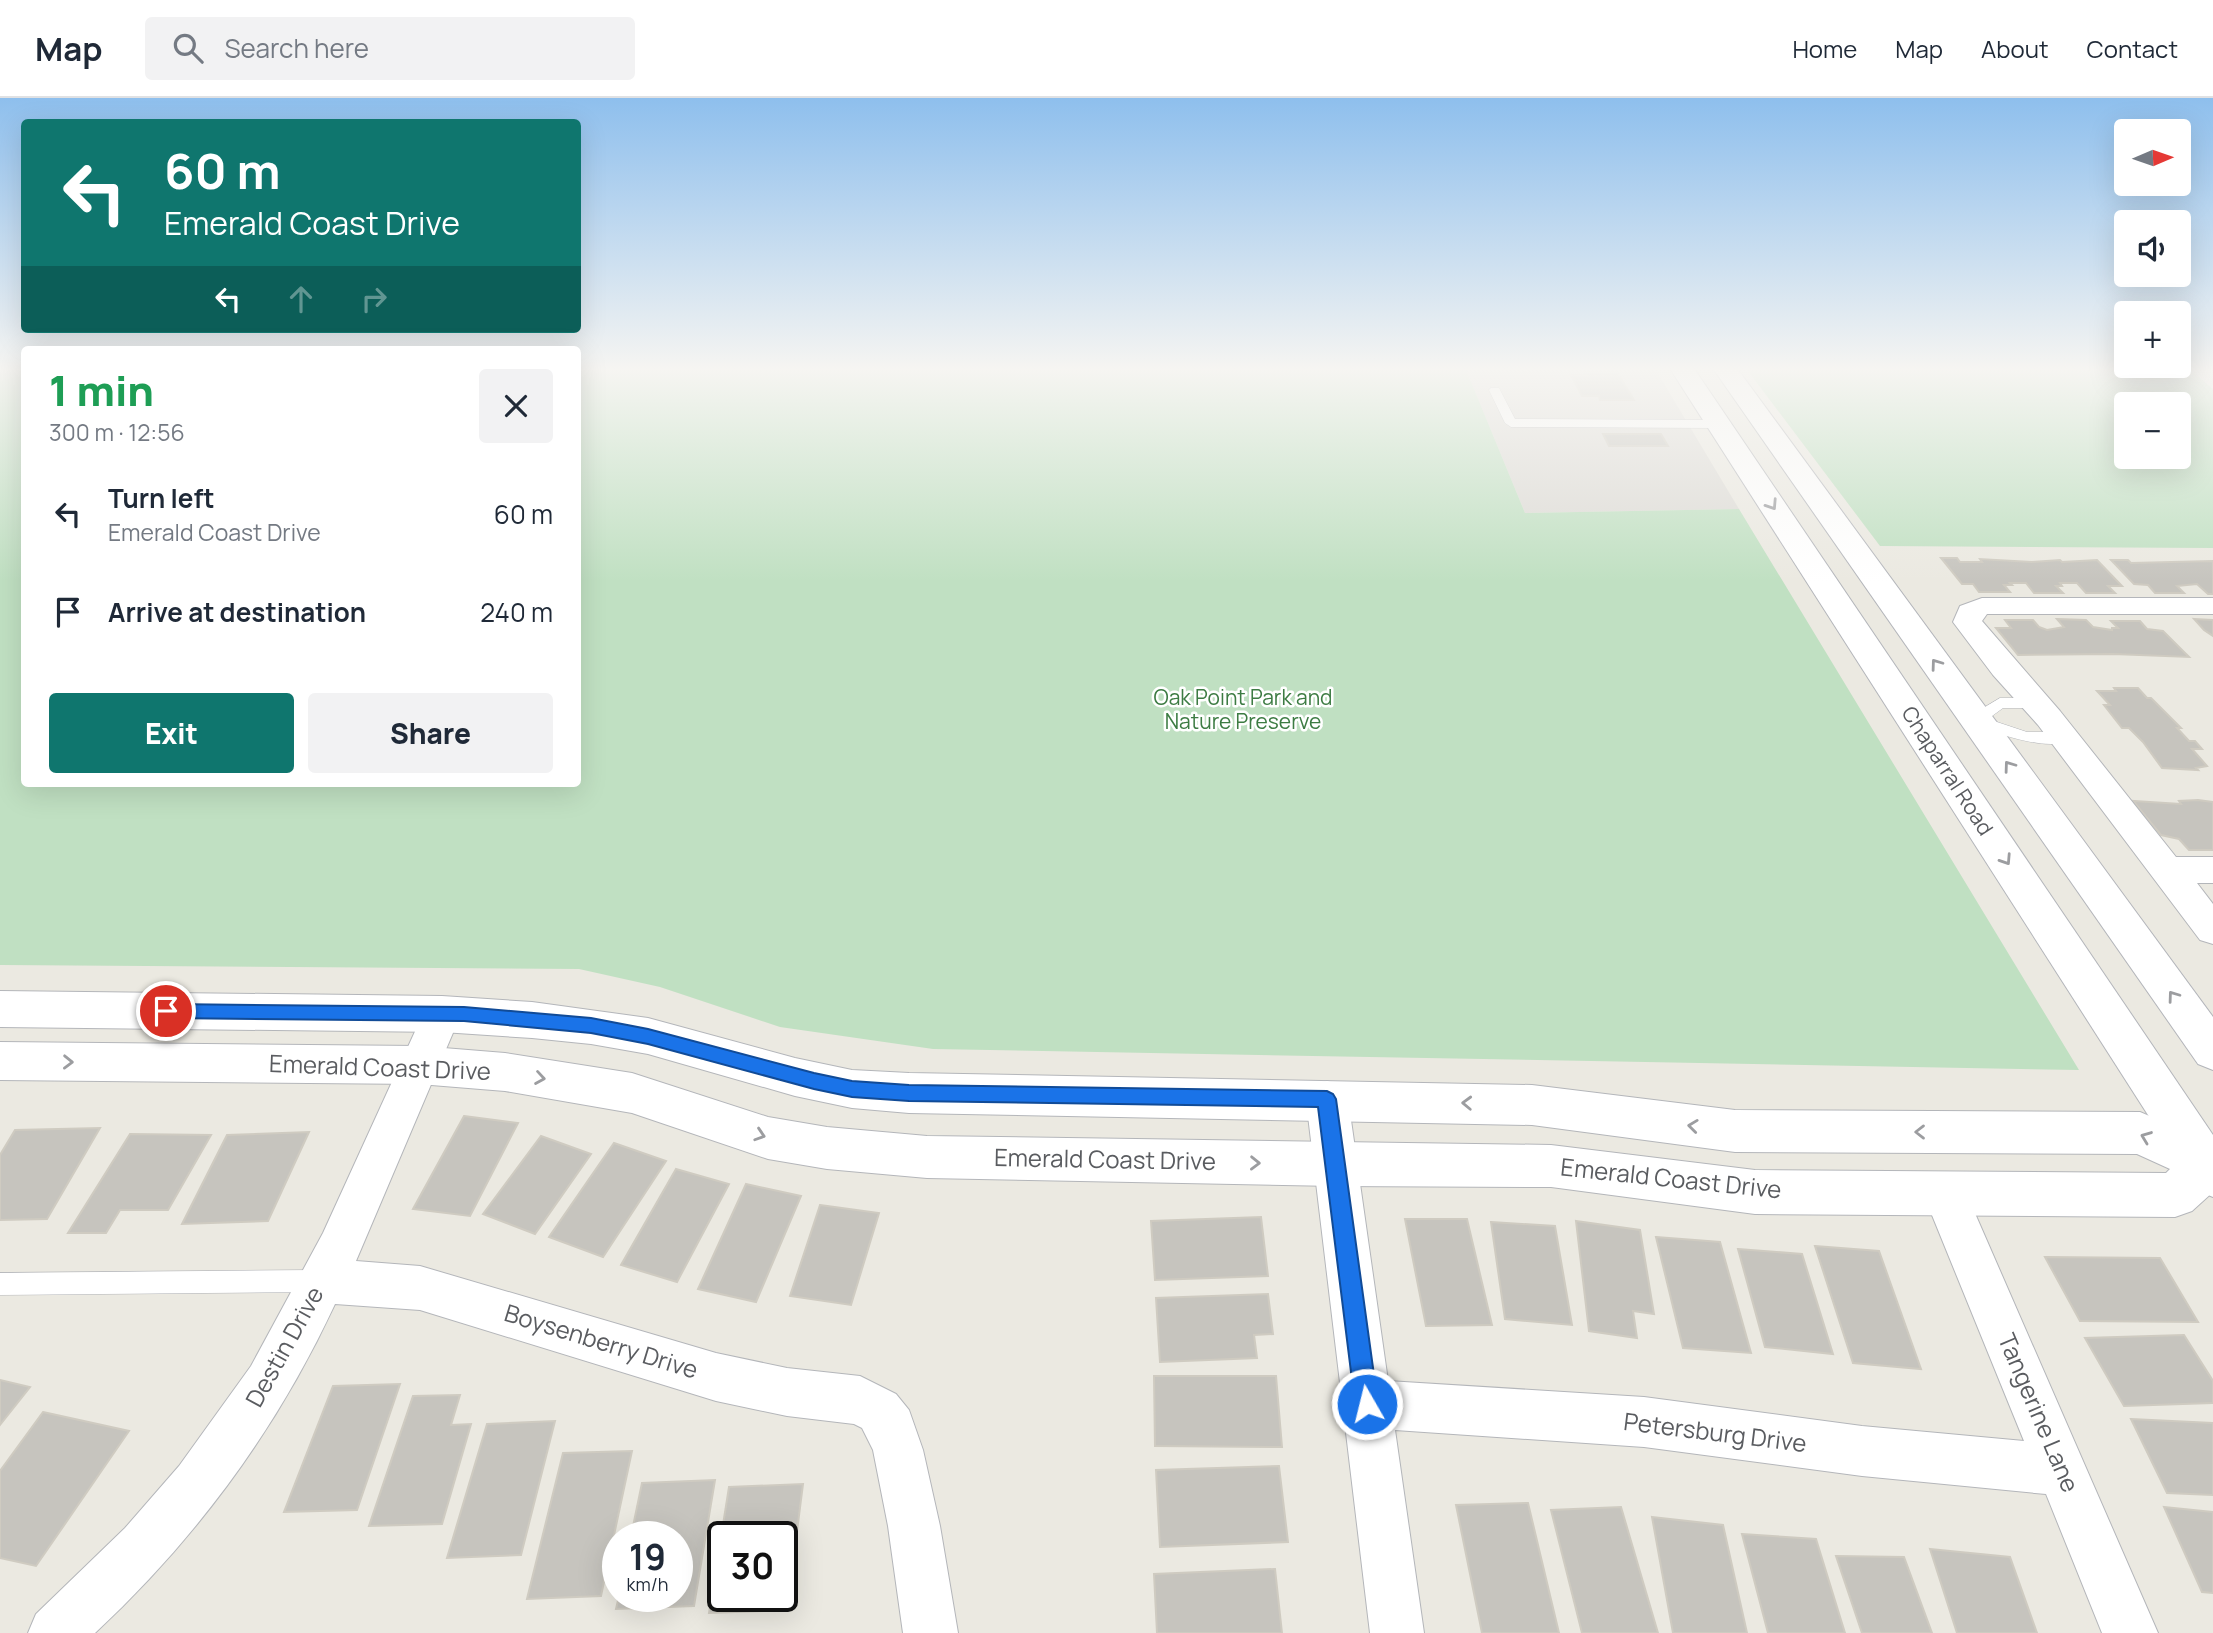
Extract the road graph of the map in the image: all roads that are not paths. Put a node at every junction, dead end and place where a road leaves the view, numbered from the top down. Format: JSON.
{"nodes":[{"id":1,"x":1728,"y":439,"type":"edge"},
{"id":2,"x":1775,"y":439,"type":"edge"},
{"id":3,"x":2213,"y":606,"type":"edge"},
{"id":4,"x":2036,"y":703,"type":"junction"},
{"id":5,"x":1976,"y":720,"type":"junction"},
{"id":6,"x":1915,"y":721,"type":"junction"},
{"id":7,"x":2064,"y":737,"type":"junction"},
{"id":8,"x":2168,"y":870,"type":"junction"},
{"id":9,"x":2213,"y":870,"type":"edge"},
{"id":10,"x":2213,"y":930,"type":"edge"},
{"id":11,"x":0,"y":1009,"type":"edge"},
{"id":12,"x":442,"y":1014,"type":"junction"},
{"id":13,"x":2213,"y":1051,"type":"edge"},
{"id":14,"x":0,"y":1061,"type":"edge"},
{"id":15,"x":419,"y":1065,"type":"junction"},
{"id":16,"x":1327,"y":1099,"type":"junction"},
{"id":17,"x":1335,"y":1165,"type":"junction"},
{"id":18,"x":2211,"y":1169,"type":"edge"},
{"id":19,"x":1945,"y":1193,"type":"junction"},
{"id":20,"x":322,"y":1281,"type":"junction"},
{"id":21,"x":0,"y":1284,"type":"edge"},
{"id":22,"x":1367,"y":1404,"type":"junction"},
{"id":23,"x":2063,"y":1470,"type":"junction"},
{"id":24,"x":55,"y":1633,"type":"edge"},
{"id":25,"x":930,"y":1633,"type":"edge"},
{"id":26,"x":1397,"y":1633,"type":"edge"},
{"id":27,"x":2130,"y":1633,"type":"edge"}],
"edges":[{"from":1,"to":6,"type":"street","name":"Chaparral Road","one_way":true},
{"from":5,"to":2,"type":"street","one_way":true},
{"from":3,"to":4,"type":"street"},
{"from":4,"to":5,"type":"lane"},
{"from":4,"to":7,"type":"street"},
{"from":5,"to":6,"type":"street"},
{"from":5,"to":7,"type":"lane"},
{"from":13,"to":5,"type":"street","one_way":true},
{"from":6,"to":18,"type":"street","name":"Chaparral Road","one_way":true},
{"from":7,"to":8,"type":"street"},
{"from":8,"to":9,"type":"street"},
{"from":8,"to":10,"type":"street"},
{"from":11,"to":12,"type":"street"},
{"from":12,"to":15,"type":"street","name":"Destin Drive"},
{"from":12,"to":16,"type":"street"},
{"from":14,"to":15,"type":"street","name":"Emerald Coast Drive","one_way":true},
{"from":15,"to":17,"type":"street","name":"Emerald Coast Drive","one_way":true},
{"from":15,"to":20,"type":"street","name":"Destin Drive"},
{"from":16,"to":17,"type":"street"},
{"from":18,"to":16,"type":"street","one_way":true},
{"from":17,"to":19,"type":"street","name":"Emerald Coast Drive"},
{"from":17,"to":22,"type":"street"},
{"from":18,"to":19,"type":"street","name":"Emerald Coast Drive"},
{"from":19,"to":23,"type":"street","name":"Tangerine Lane"},
{"from":20,"to":21,"type":"lane"},
{"from":20,"to":24,"type":"street","name":"Destin Drive"},
{"from":20,"to":25,"type":"street","name":"Boysenberry Drive"},
{"from":22,"to":23,"type":"street","name":"Petersburg Drive"},
{"from":22,"to":26,"type":"street"},
{"from":23,"to":27,"type":"street","name":"Tangerine Lane"}]}
